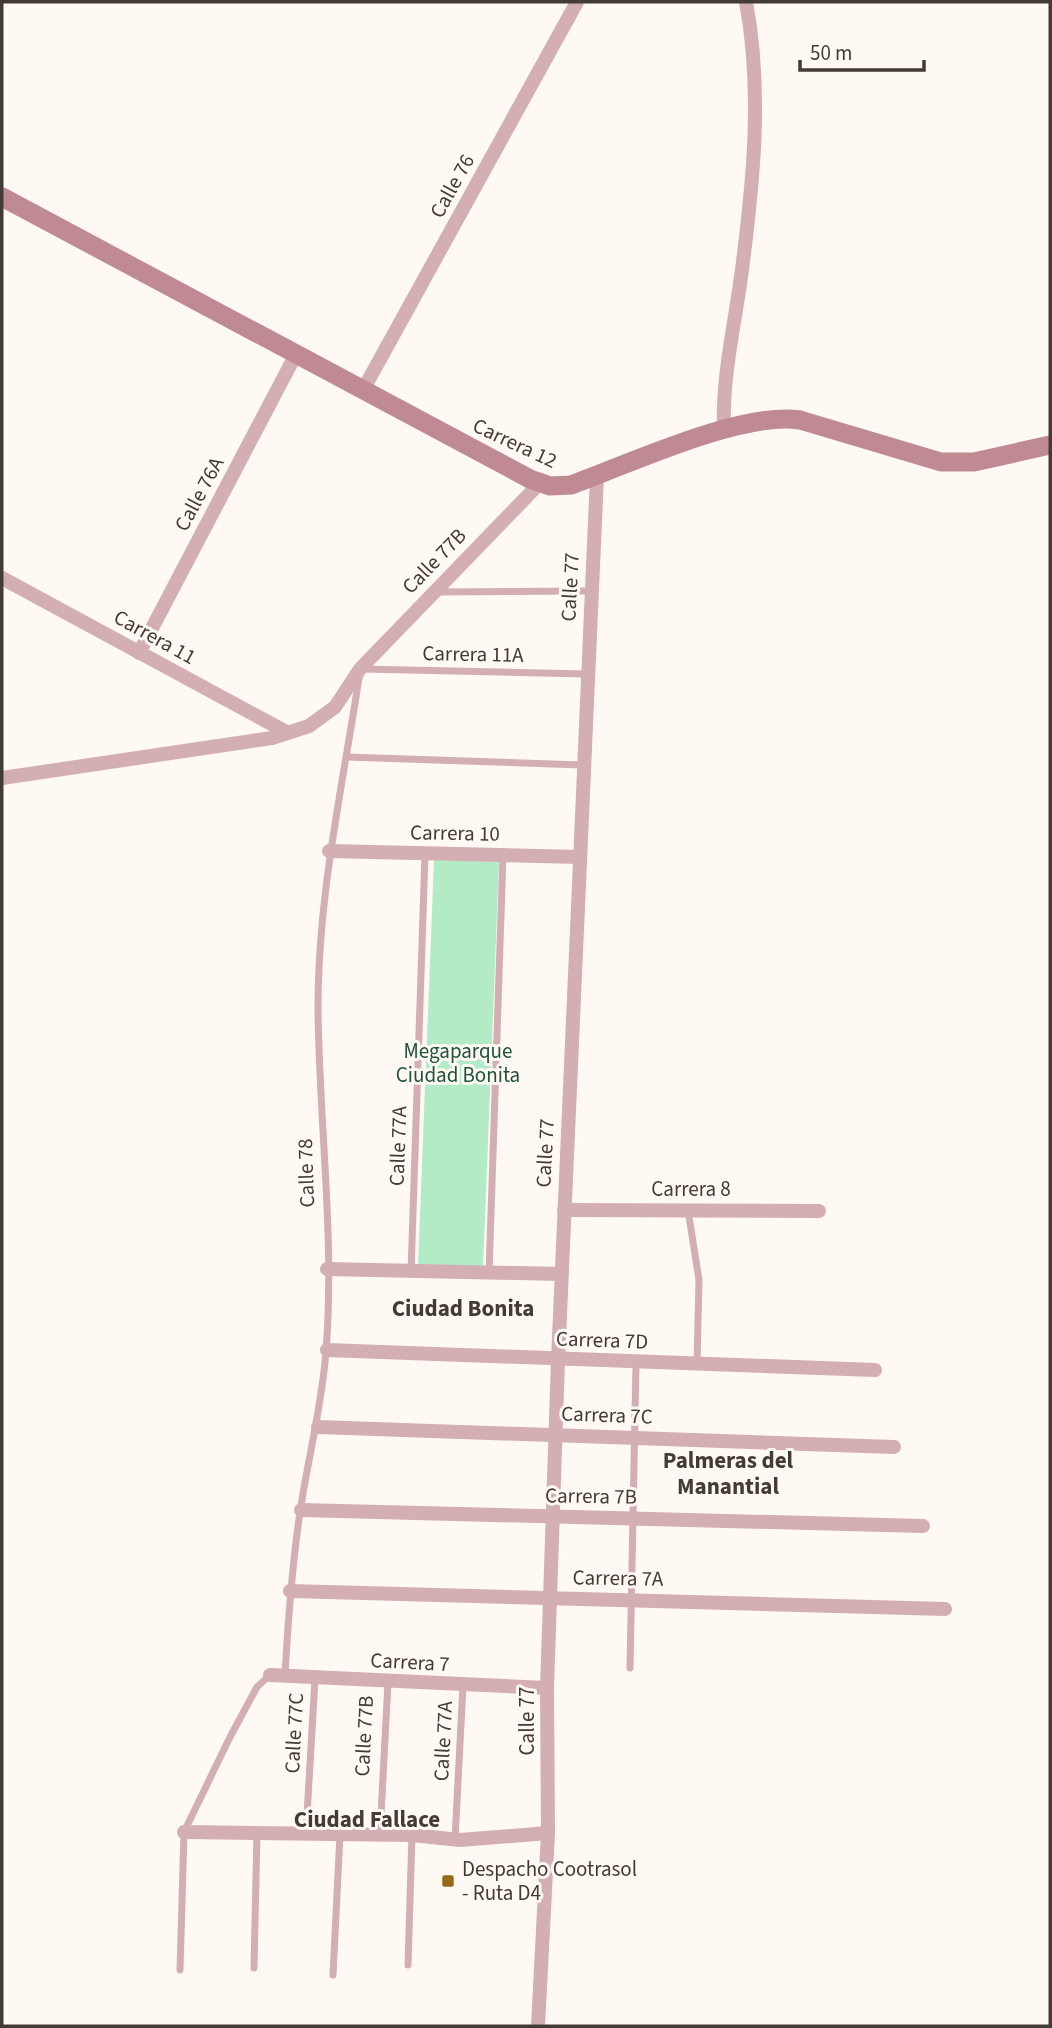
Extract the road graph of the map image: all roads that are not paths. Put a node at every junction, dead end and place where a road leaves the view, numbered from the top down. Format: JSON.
{"nodes":[{"id":1,"x":577,"y":2,"type":"edge"},
{"id":2,"x":746,"y":2,"type":"edge"},
{"id":3,"x":2,"y":197,"type":"edge"},
{"id":4,"x":296,"y":354,"type":"junction"},
{"id":5,"x":363,"y":390,"type":"junction"},
{"id":6,"x":724,"y":430,"type":"junction"},
{"id":7,"x":1050,"y":445,"type":"edge"},
{"id":8,"x":597,"y":476,"type":"junction"},
{"id":9,"x":539,"y":484,"type":"junction"},
{"id":10,"x":2,"y":578,"type":"edge"},
{"id":11,"x":591,"y":591,"type":"junction"},
{"id":12,"x":434,"y":592,"type":"junction"},
{"id":13,"x":139,"y":653,"type":"junction"},
{"id":14,"x":360,"y":669,"type":"junction"},
{"id":15,"x":586,"y":674,"type":"junction"},
{"id":16,"x":288,"y":733,"type":"junction"},
{"id":17,"x":347,"y":757,"type":"junction"},
{"id":18,"x":582,"y":765,"type":"junction"},
{"id":19,"x":2,"y":778,"type":"edge"},
{"id":20,"x":329,"y":851,"type":"junction"},
{"id":21,"x":425,"y":853,"type":"junction"},
{"id":22,"x":503,"y":855,"type":"junction"},
{"id":23,"x":579,"y":857,"type":"junction"},
{"id":24,"x":564,"y":1210,"type":"junction"},
{"id":25,"x":688,"y":1210,"type":"junction"},
{"id":26,"x":819,"y":1211,"type":"dead end"},
{"id":27,"x":327,"y":1269,"type":"junction"},
{"id":28,"x":411,"y":1273,"type":"junction"},
{"id":29,"x":489,"y":1273,"type":"junction"},
{"id":30,"x":561,"y":1274,"type":"junction"},
{"id":31,"x":327,"y":1350,"type":"junction"},
{"id":32,"x":558,"y":1360,"type":"junction"},
{"id":33,"x":636,"y":1363,"type":"junction"},
{"id":34,"x":696,"y":1365,"type":"junction"},
{"id":35,"x":875,"y":1370,"type":"dead end"},
{"id":36,"x":318,"y":1427,"type":"junction"},
{"id":37,"x":556,"y":1433,"type":"junction"},
{"id":38,"x":634,"y":1437,"type":"junction"},
{"id":39,"x":894,"y":1447,"type":"dead end"},
{"id":40,"x":300,"y":1510,"type":"junction"},
{"id":41,"x":553,"y":1516,"type":"junction"},
{"id":42,"x":633,"y":1518,"type":"junction"},
{"id":43,"x":923,"y":1526,"type":"dead end"},
{"id":44,"x":290,"y":1591,"type":"junction"},
{"id":45,"x":550,"y":1598,"type":"junction"},
{"id":46,"x":630,"y":1599,"type":"junction"},
{"id":47,"x":945,"y":1609,"type":"dead end"},
{"id":48,"x":630,"y":1668,"type":"dead end"},
{"id":49,"x":277,"y":1676,"type":"junction"},
{"id":50,"x":315,"y":1679,"type":"junction"},
{"id":51,"x":388,"y":1682,"type":"junction"},
{"id":52,"x":463,"y":1686,"type":"junction"},
{"id":53,"x":547,"y":1688,"type":"junction"},
{"id":54,"x":184,"y":1832,"type":"junction"},
{"id":55,"x":257,"y":1832,"type":"junction"},
{"id":56,"x":306,"y":1832,"type":"junction"},
{"id":57,"x":340,"y":1833,"type":"junction"},
{"id":58,"x":548,"y":1833,"type":"junction"},
{"id":59,"x":380,"y":1834,"type":"junction"},
{"id":60,"x":412,"y":1835,"type":"junction"},
{"id":61,"x":456,"y":1839,"type":"junction"},
{"id":62,"x":408,"y":1965,"type":"dead end"},
{"id":63,"x":254,"y":1968,"type":"dead end"},
{"id":64,"x":180,"y":1970,"type":"dead end"},
{"id":65,"x":333,"y":1975,"type":"dead end"},
{"id":66,"x":538,"y":2026,"type":"edge"}],
"edges":[{"from":1,"to":5,"type":"street","name":"Calle 76"},
{"from":2,"to":6,"type":"street"},
{"from":3,"to":4,"type":"main road","name":"Carrera 12"},
{"from":4,"to":5,"type":"main road","name":"Carrera 12"},
{"from":4,"to":13,"type":"street","name":"Calle 76A"},
{"from":5,"to":9,"type":"main road","name":"Carrera 12"},
{"from":6,"to":7,"type":"main road","name":"Carrera 12"},
{"from":6,"to":8,"type":"main road","name":"Carrera 12"},
{"from":8,"to":9,"type":"main road","name":"Carrera 12"},
{"from":8,"to":11,"type":"street","name":"Calle 77"},
{"from":9,"to":12,"type":"street","name":"Calle 77B"},
{"from":10,"to":13,"type":"street","name":"Carrera 11"},
{"from":11,"to":12,"type":"lane"},
{"from":11,"to":15,"type":"street","name":"Calle 77"},
{"from":12,"to":14,"type":"street","name":"Calle 77B"},
{"from":13,"to":16,"type":"street","name":"Carrera 11"},
{"from":14,"to":15,"type":"lane","name":"Carrera 11A"},
{"from":14,"to":16,"type":"street","name":"Calle 77B"},
{"from":14,"to":17,"type":"lane","name":"Calle 78"},
{"from":15,"to":18,"type":"street","name":"Calle 77"},
{"from":16,"to":19,"type":"street","name":"Calle 77B"},
{"from":17,"to":18,"type":"lane"},
{"from":17,"to":20,"type":"lane","name":"Calle 78"},
{"from":18,"to":23,"type":"street","name":"Calle 77"},
{"from":20,"to":21,"type":"street","name":"Carrera 10"},
{"from":20,"to":27,"type":"lane","name":"Calle 78"},
{"from":21,"to":22,"type":"street","name":"Carrera 10"},
{"from":21,"to":28,"type":"lane","name":"Calle 77A"},
{"from":22,"to":23,"type":"street","name":"Carrera 10"},
{"from":22,"to":29,"type":"lane"},
{"from":23,"to":24,"type":"street","name":"Calle 77"},
{"from":24,"to":25,"type":"street","name":"Carrera 8"},
{"from":24,"to":30,"type":"street","name":"Calle 77"},
{"from":25,"to":26,"type":"street","name":"Carrera 8"},
{"from":25,"to":34,"type":"lane"},
{"from":27,"to":28,"type":"street"},
{"from":27,"to":31,"type":"lane","name":"Calle 78"},
{"from":28,"to":29,"type":"street"},
{"from":29,"to":30,"type":"street"},
{"from":30,"to":32,"type":"street","name":"Calle 77"},
{"from":31,"to":32,"type":"street","name":"Carrera 7D"},
{"from":31,"to":36,"type":"lane","name":"Calle 78"},
{"from":32,"to":33,"type":"street","name":"Carrera 7D"},
{"from":32,"to":37,"type":"street","name":"Calle 77"},
{"from":33,"to":34,"type":"street","name":"Carrera 7D"},
{"from":33,"to":38,"type":"lane"},
{"from":34,"to":35,"type":"street","name":"Carrera 7D"},
{"from":36,"to":37,"type":"street","name":"Carrera 7C"},
{"from":36,"to":40,"type":"lane","name":"Calle 78"},
{"from":37,"to":38,"type":"street","name":"Carrera 7C"},
{"from":37,"to":41,"type":"street","name":"Calle 77"},
{"from":38,"to":39,"type":"street","name":"Carrera 7C"},
{"from":38,"to":42,"type":"lane"},
{"from":40,"to":41,"type":"street","name":"Carrera 7B"},
{"from":40,"to":44,"type":"lane","name":"Calle 78"},
{"from":41,"to":42,"type":"street","name":"Carrera 7B"},
{"from":41,"to":45,"type":"street","name":"Calle 77"},
{"from":42,"to":43,"type":"street","name":"Carrera 7B"},
{"from":42,"to":46,"type":"lane"},
{"from":44,"to":45,"type":"street","name":"Carrera 7A"},
{"from":44,"to":49,"type":"lane","name":"Calle 78"},
{"from":45,"to":46,"type":"street","name":"Carrera 7A"},
{"from":45,"to":53,"type":"street","name":"Calle 77"},
{"from":46,"to":47,"type":"street","name":"Carrera 7A"},
{"from":46,"to":48,"type":"lane"},
{"from":49,"to":50,"type":"street","name":"Carrera 7"},
{"from":49,"to":54,"type":"lane"},
{"from":50,"to":51,"type":"street","name":"Carrera 7"},
{"from":50,"to":56,"type":"lane","name":"Calle 77C"},
{"from":51,"to":52,"type":"street","name":"Carrera 7"},
{"from":51,"to":59,"type":"lane","name":"Calle 77B"},
{"from":52,"to":53,"type":"street","name":"Carrera 7"},
{"from":52,"to":61,"type":"lane","name":"Calle 77A"},
{"from":53,"to":58,"type":"street","name":"Calle 77"},
{"from":54,"to":55,"type":"street"},
{"from":54,"to":64,"type":"lane"},
{"from":55,"to":56,"type":"street"},
{"from":55,"to":63,"type":"lane"},
{"from":56,"to":57,"type":"street"},
{"from":57,"to":59,"type":"street"},
{"from":57,"to":65,"type":"lane"},
{"from":58,"to":61,"type":"street"},
{"from":58,"to":66,"type":"street","name":"Calle 77"},
{"from":59,"to":60,"type":"street"},
{"from":60,"to":61,"type":"street"},
{"from":60,"to":62,"type":"lane"}]}
